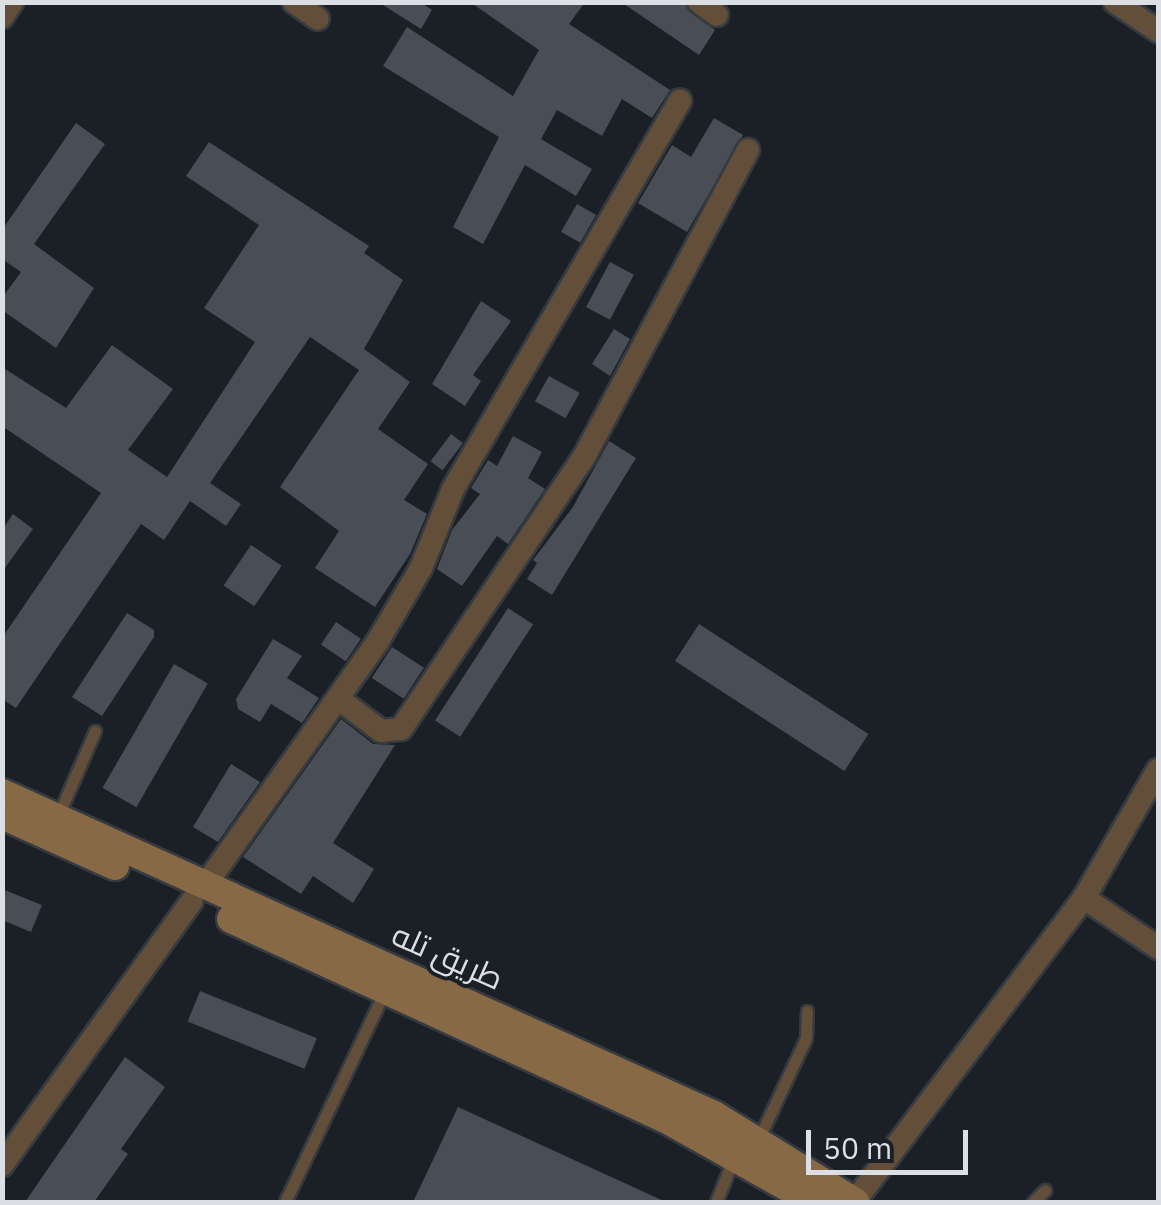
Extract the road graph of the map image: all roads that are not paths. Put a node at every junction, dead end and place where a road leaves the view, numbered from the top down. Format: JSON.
{"nodes":[{"id":1,"x":12,"y":2,"type":"edge"},
{"id":2,"x":294,"y":2,"type":"edge"},
{"id":3,"x":1115,"y":2,"type":"edge"},
{"id":4,"x":2,"y":17,"type":"edge"},
{"id":5,"x":318,"y":19,"type":"dead end"},
{"id":6,"x":1158,"y":30,"type":"edge"},
{"id":7,"x":680,"y":101,"type":"dead end"},
{"id":8,"x":748,"y":150,"type":"dead end"},
{"id":9,"x":340,"y":700,"type":"junction"},
{"id":10,"x":95,"y":731,"type":"dead end"},
{"id":11,"x":1158,"y":770,"type":"edge"},
{"id":12,"x":2,"y":792,"type":"edge"},
{"id":13,"x":2,"y":815,"type":"edge"},
{"id":14,"x":58,"y":818,"type":"junction"},
{"id":15,"x":198,"y":894,"type":"junction"},
{"id":16,"x":1084,"y":898,"type":"junction"},
{"id":17,"x":1158,"y":948,"type":"edge"},
{"id":18,"x":348,"y":961,"type":"junction"},
{"id":19,"x":385,"y":990,"type":"junction"},
{"id":20,"x":807,"y":1011,"type":"dead end"},
{"id":21,"x":746,"y":1146,"type":"junction"},
{"id":22,"x":2,"y":1165,"type":"edge"},
{"id":23,"x":1045,"y":1190,"type":"dead end"},
{"id":24,"x":285,"y":1202,"type":"edge"},
{"id":25,"x":716,"y":1202,"type":"edge"},
{"id":26,"x":814,"y":1202,"type":"edge"},
{"id":27,"x":855,"y":1202,"type":"edge"},
{"id":28,"x":1034,"y":1202,"type":"edge"}],
"edges":[{"from":1,"to":4,"type":"street"},
{"from":2,"to":5,"type":"street"},
{"from":3,"to":6,"type":"street"},
{"from":7,"to":9,"type":"street"},
{"from":8,"to":9,"type":"street"},
{"from":9,"to":15,"type":"street"},
{"from":10,"to":14,"type":"lane"},
{"from":11,"to":16,"type":"street"},
{"from":12,"to":14,"type":"main road","name":"طريق تله"},
{"from":13,"to":15,"type":"main road","name":"طريق تله"},
{"from":14,"to":15,"type":"main road","name":"طريق تله"},
{"from":15,"to":18,"type":"main road","name":"طريق تله"},
{"from":15,"to":22,"type":"street"},
{"from":16,"to":17,"type":"street"},
{"from":16,"to":27,"type":"street"},
{"from":18,"to":19,"type":"main road","name":"طريق تله"},
{"from":18,"to":21,"type":"main road","name":"طريق تله"},
{"from":19,"to":21,"type":"main road","name":"طريق تله"},
{"from":19,"to":24,"type":"lane"},
{"from":20,"to":21,"type":"lane"},
{"from":21,"to":25,"type":"lane"},
{"from":21,"to":26,"type":"main road","name":"طريق تله"},
{"from":21,"to":27,"type":"main road","name":"طريق تله"},
{"from":23,"to":28,"type":"lane"}]}
